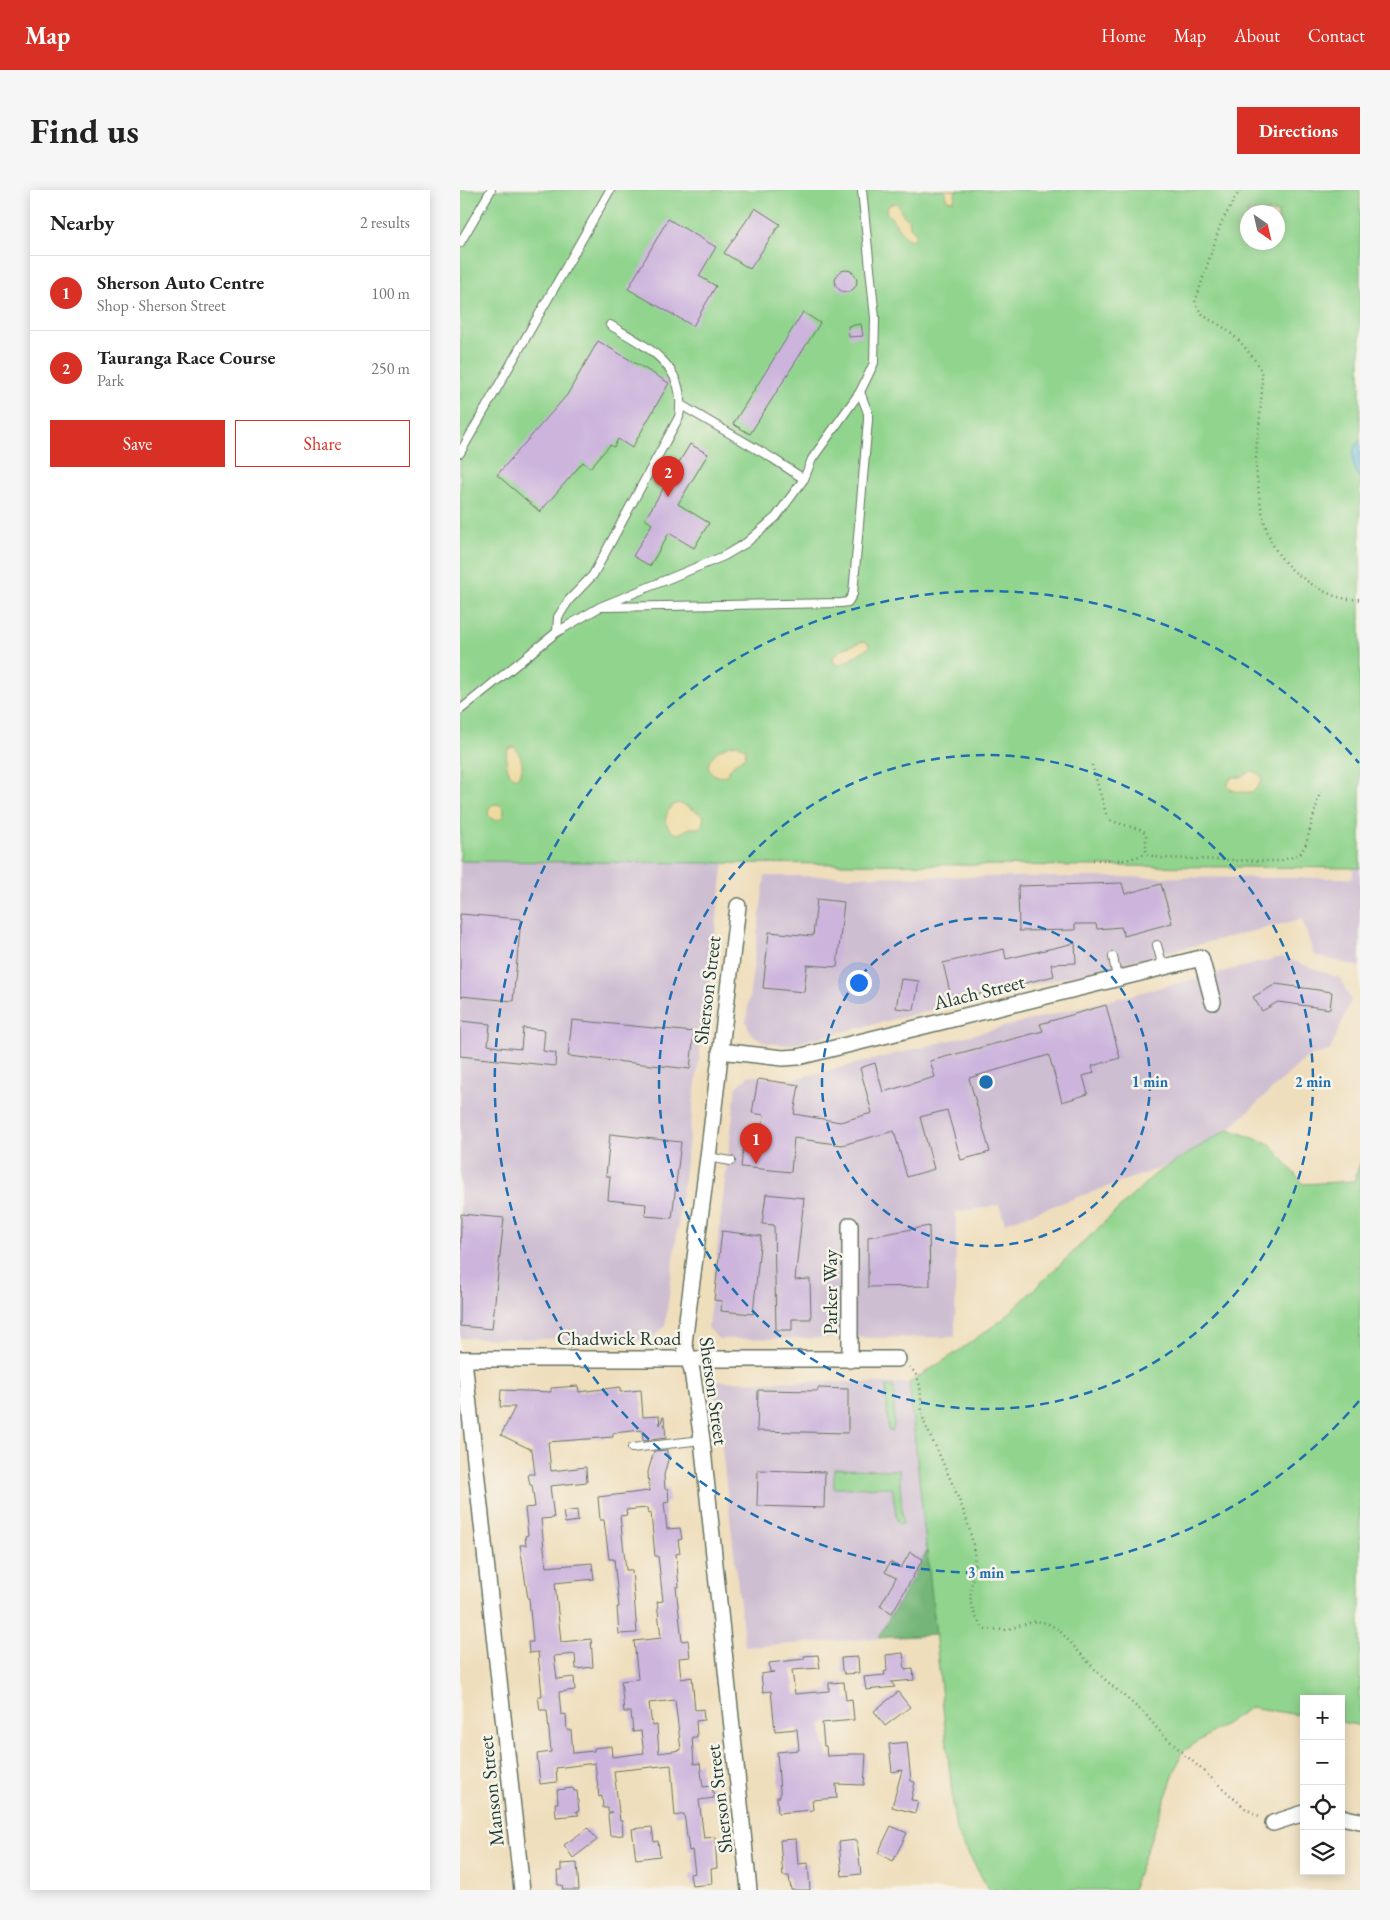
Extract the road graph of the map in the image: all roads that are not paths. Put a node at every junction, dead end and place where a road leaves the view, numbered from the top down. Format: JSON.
{"nodes":[{"id":1,"x":492,"y":190,"type":"edge"},
{"id":2,"x":610,"y":190,"type":"edge"},
{"id":3,"x":862,"y":190,"type":"edge"},
{"id":4,"x":460,"y":243,"type":"edge"},
{"id":5,"x":610,"y":324,"type":"dead end"},
{"id":6,"x":860,"y":392,"type":"junction"},
{"id":7,"x":681,"y":404,"type":"junction"},
{"id":8,"x":460,"y":453,"type":"edge"},
{"id":9,"x":804,"y":479,"type":"junction"},
{"id":10,"x":600,"y":607,"type":"junction"},
{"id":11,"x":557,"y":632,"type":"junction"},
{"id":12,"x":460,"y":710,"type":"edge"},
{"id":13,"x":738,"y":906,"type":"dead end"},
{"id":14,"x":1157,"y":945,"type":"dead end"},
{"id":15,"x":1113,"y":956,"type":"dead end"},
{"id":16,"x":1164,"y":967,"type":"junction"},
{"id":17,"x":1117,"y":978,"type":"junction"},
{"id":18,"x":1213,"y":1002,"type":"dead end"},
{"id":19,"x":720,"y":1050,"type":"junction"},
{"id":20,"x":708,"y":1157,"type":"junction"},
{"id":21,"x":731,"y":1161,"type":"dead end"},
{"id":22,"x":850,"y":1225,"type":"dead end"},
{"id":23,"x":688,"y":1358,"type":"junction"},
{"id":24,"x":462,"y":1359,"type":"edge"},
{"id":25,"x":898,"y":1359,"type":"road end"},
{"id":26,"x":850,"y":1360,"type":"junction"},
{"id":27,"x":702,"y":1440,"type":"junction"},
{"id":28,"x":632,"y":1448,"type":"dead end"},
{"id":29,"x":1300,"y":1814,"type":"edge"},
{"id":30,"x":1345,"y":1818,"type":"edge"},
{"id":31,"x":1360,"y":1821,"type":"edge"},
{"id":32,"x":1273,"y":1823,"type":"road end"},
{"id":33,"x":747,"y":1888,"type":"edge"},
{"id":34,"x":522,"y":1890,"type":"edge"}],
"edges":[{"from":1,"to":4,"type":"lane"},
{"from":2,"to":8,"type":"lane"},
{"from":3,"to":6,"type":"lane"},
{"from":5,"to":7,"type":"lane"},
{"from":6,"to":9,"type":"lane"},
{"from":6,"to":10,"type":"lane"},
{"from":7,"to":9,"type":"lane"},
{"from":7,"to":11,"type":"lane"},
{"from":9,"to":10,"type":"lane"},
{"from":10,"to":11,"type":"lane"},
{"from":11,"to":12,"type":"lane"},
{"from":13,"to":19,"type":"street","name":"Sherson Street"},
{"from":14,"to":16,"type":"lane"},
{"from":15,"to":17,"type":"lane"},
{"from":16,"to":17,"type":"street","name":"Alach Street"},
{"from":16,"to":18,"type":"street","name":"Alach Street"},
{"from":17,"to":19,"type":"street","name":"Alach Street"},
{"from":19,"to":20,"type":"street","name":"Sherson Street"},
{"from":20,"to":21,"type":"lane"},
{"from":20,"to":23,"type":"street","name":"Sherson Street"},
{"from":22,"to":26,"type":"street","name":"Parker Way"},
{"from":23,"to":24,"type":"street","name":"Chadwick Road"},
{"from":23,"to":26,"type":"street","name":"Chadwick Road"},
{"from":23,"to":27,"type":"street","name":"Sherson Street"},
{"from":24,"to":34,"type":"street","name":"Manson Street"},
{"from":25,"to":26,"type":"street","name":"Chadwick Road"},
{"from":27,"to":28,"type":"lane"},
{"from":27,"to":33,"type":"street","name":"Sherson Street"},
{"from":29,"to":32,"type":"street"},
{"from":30,"to":31,"type":"street"}]}
